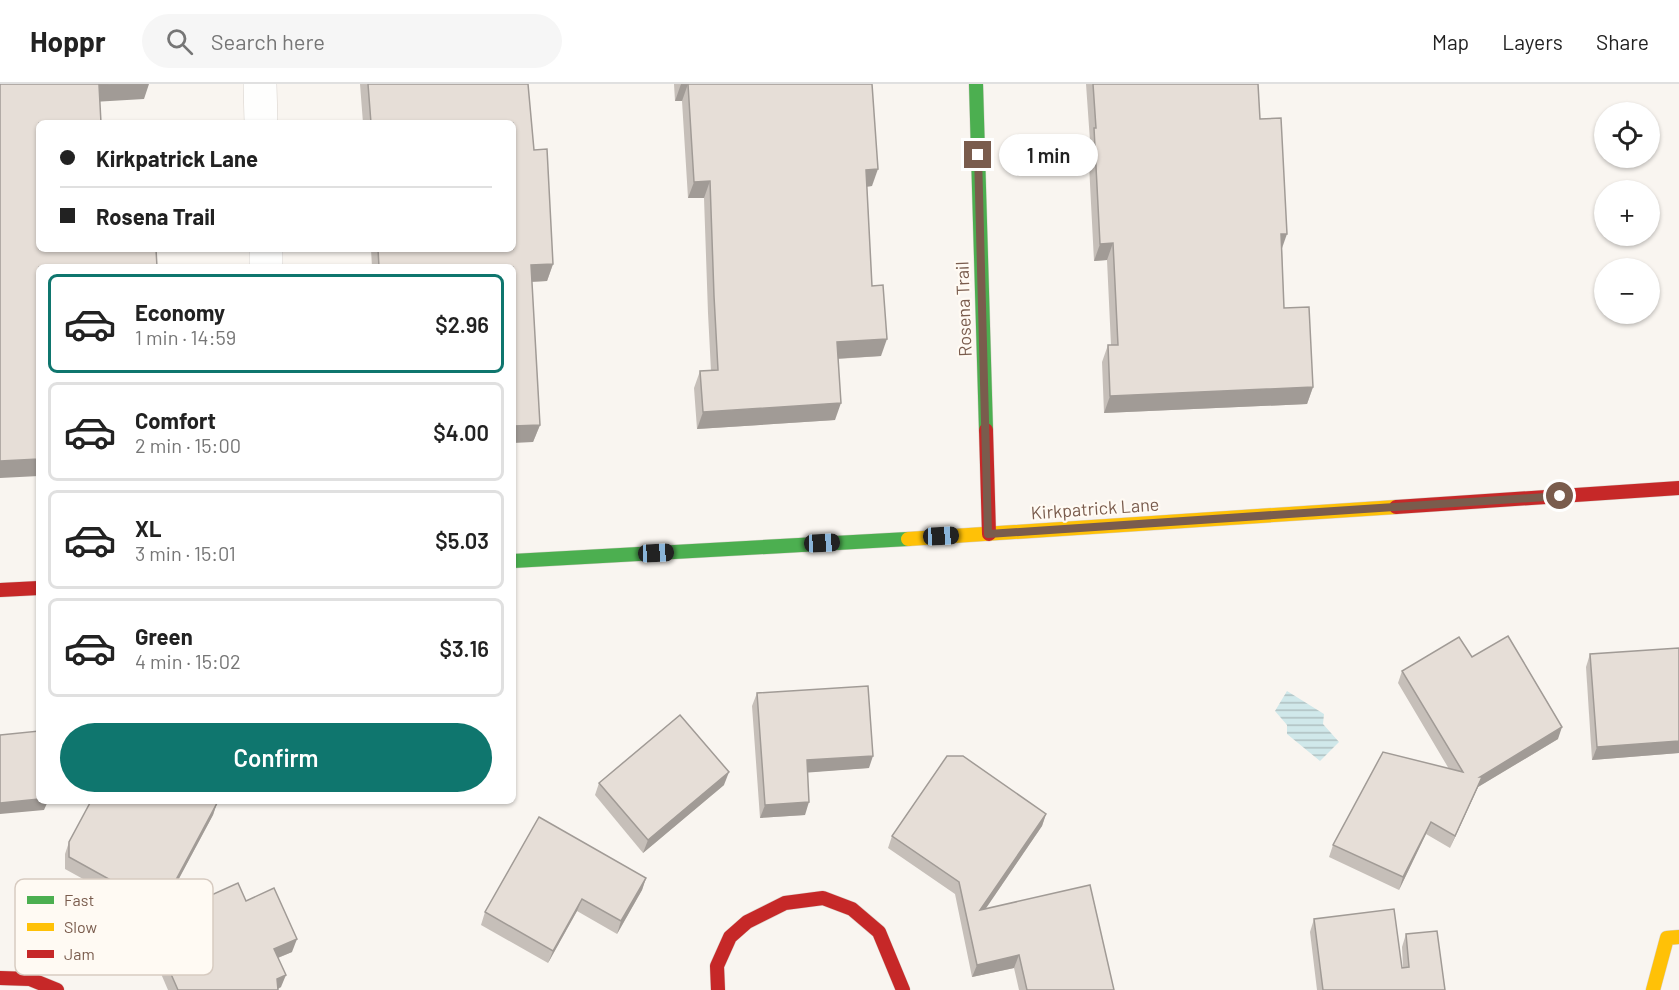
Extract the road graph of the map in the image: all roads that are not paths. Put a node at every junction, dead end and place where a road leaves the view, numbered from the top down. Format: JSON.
{"nodes":[{"id":1,"x":260,"y":84,"type":"edge"},
{"id":2,"x":976,"y":84,"type":"edge"},
{"id":3,"x":261,"y":120,"type":"edge"},
{"id":4,"x":1679,"y":488,"type":"edge"},
{"id":5,"x":988,"y":534,"type":"junction"},
{"id":6,"x":516,"y":561,"type":"edge"},
{"id":7,"x":36,"y":588,"type":"edge"},
{"id":8,"x":0,"y":590,"type":"edge"},
{"id":9,"x":1679,"y":937,"type":"edge"},
{"id":10,"x":0,"y":978,"type":"edge"},
{"id":11,"x":57,"y":990,"type":"edge"},
{"id":12,"x":718,"y":990,"type":"edge"},
{"id":13,"x":903,"y":990,"type":"edge"},
{"id":14,"x":1653,"y":990,"type":"edge"}],
"edges":[{"from":1,"to":3,"type":"street"},
{"from":2,"to":5,"type":"street","name":"Rosena Trail"},
{"from":4,"to":5,"type":"street","name":"Kirkpatrick Lane"},
{"from":5,"to":6,"type":"street","name":"Kirkpatrick Lane"},
{"from":7,"to":8,"type":"street"},
{"from":9,"to":14,"type":"street"},
{"from":10,"to":11,"type":"street"},
{"from":12,"to":13,"type":"street"}]}
